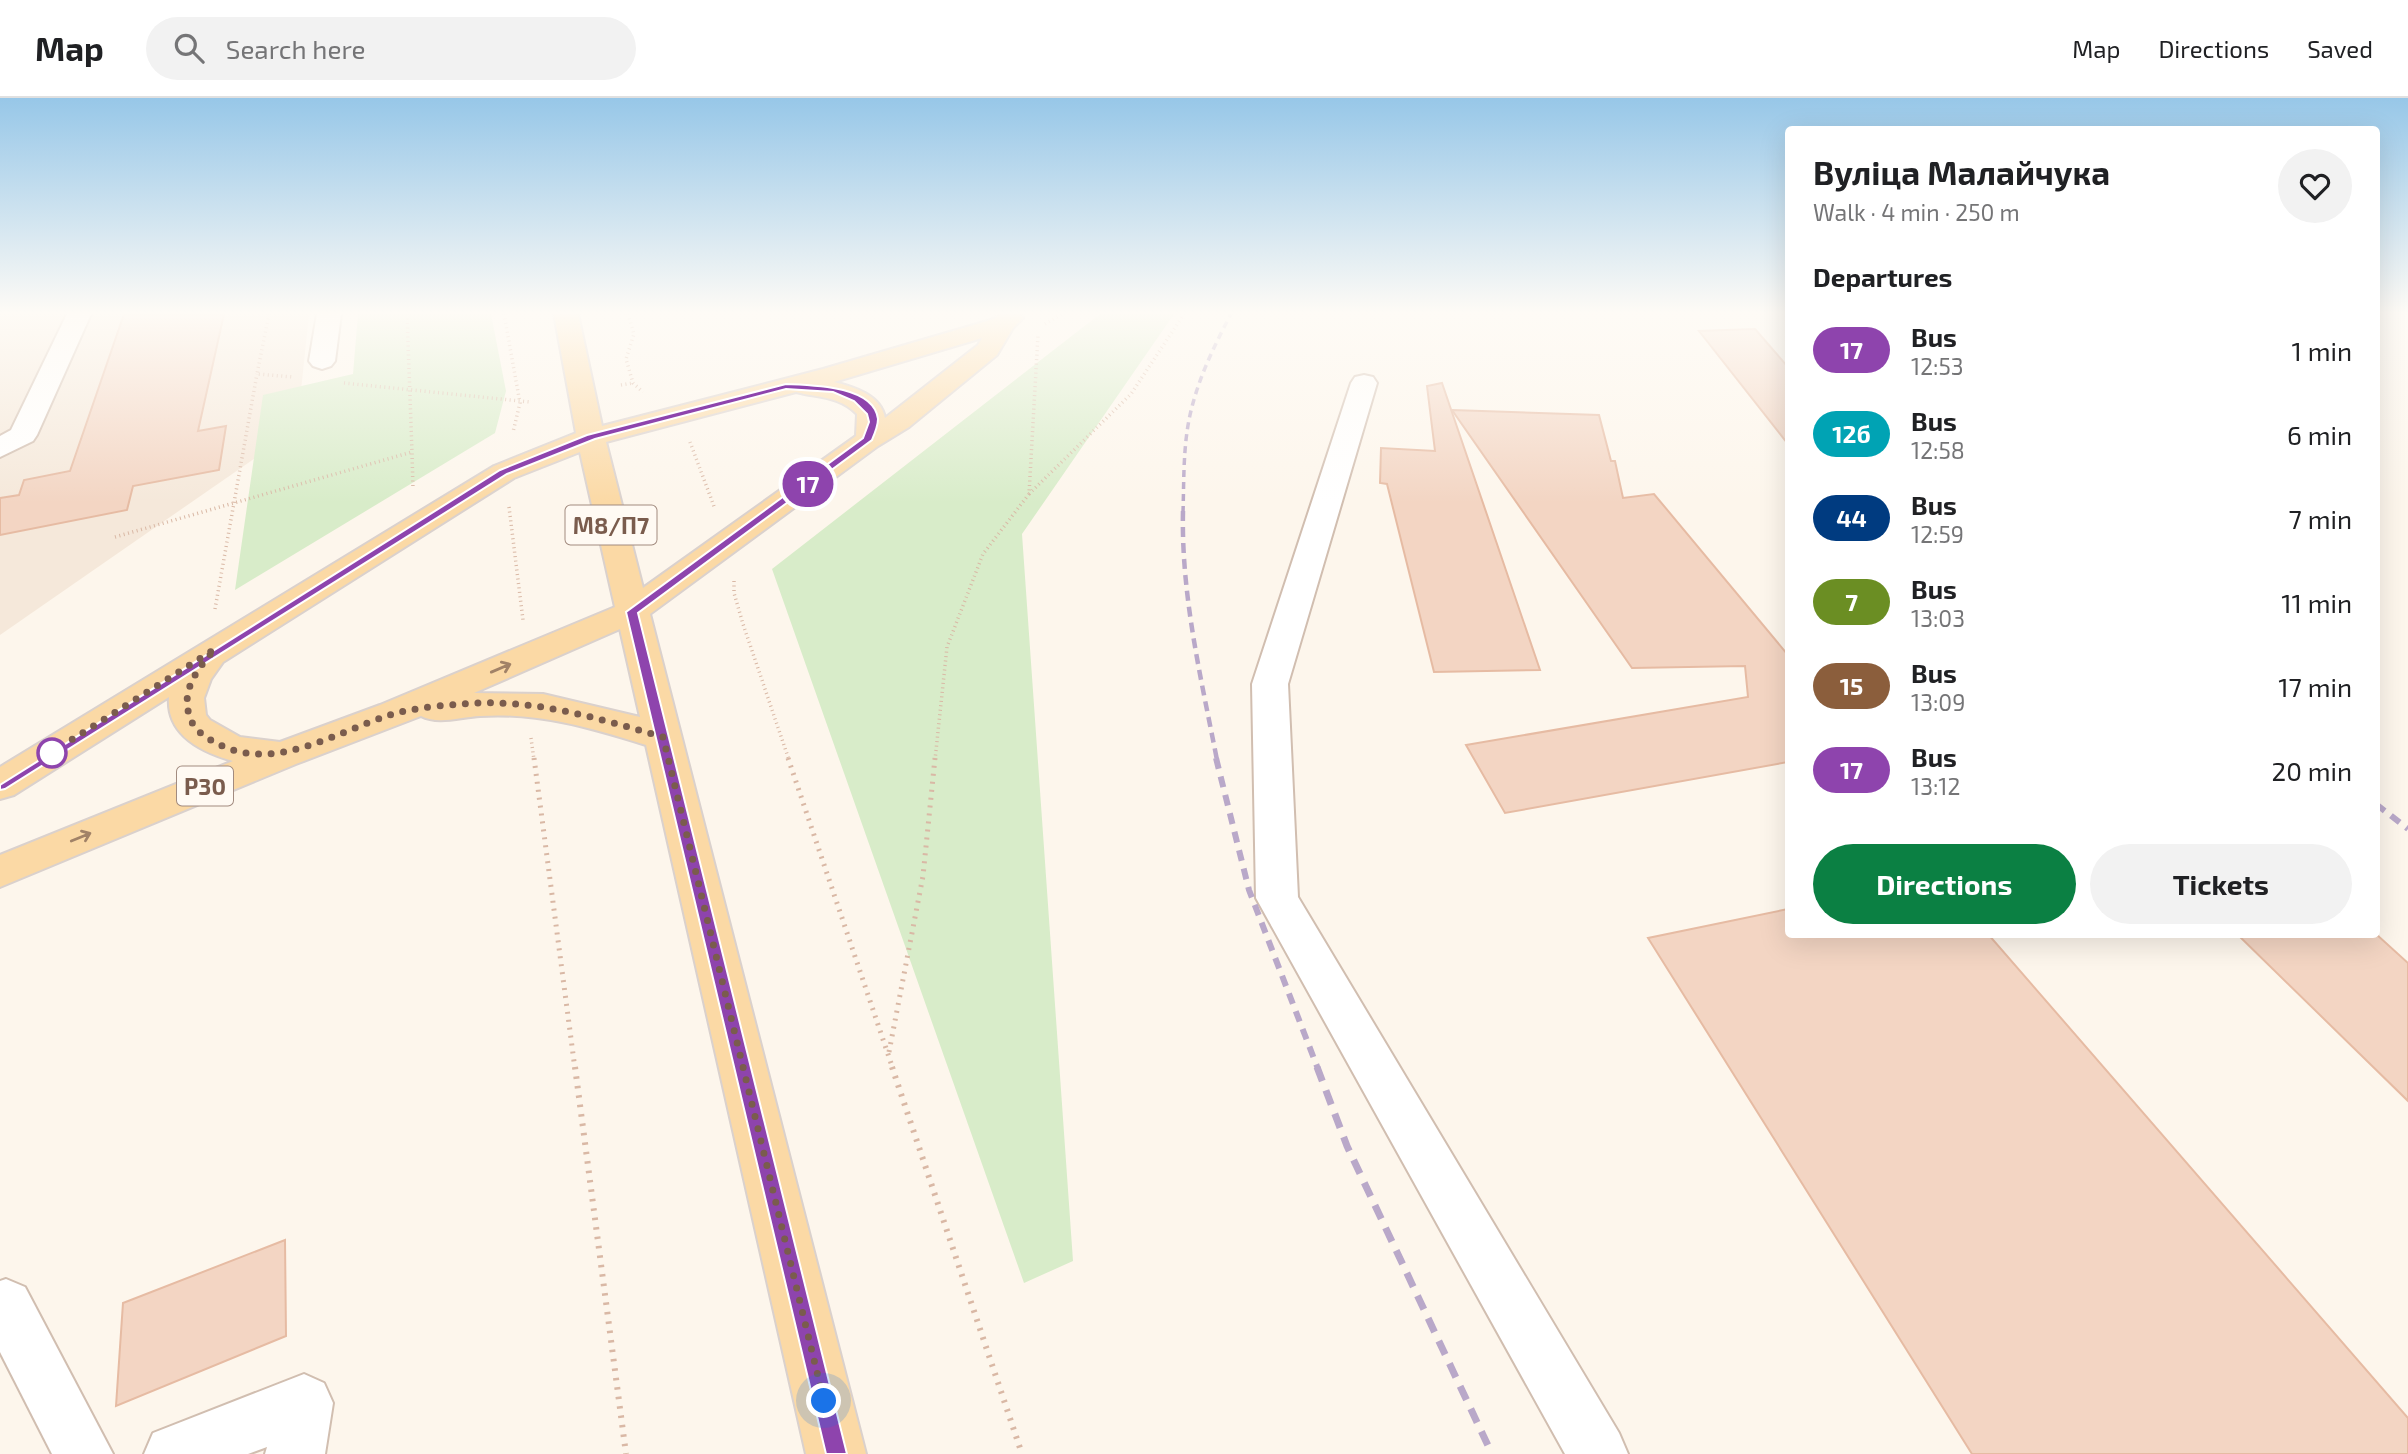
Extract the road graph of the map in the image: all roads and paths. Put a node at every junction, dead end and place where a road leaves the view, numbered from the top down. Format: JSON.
{"nodes":[{"id":1,"x":50,"y":377,"type":"edge"},
{"id":2,"x":256,"y":377,"type":"edge"},
{"id":3,"x":409,"y":377,"type":"edge"},
{"id":4,"x":515,"y":377,"type":"edge"},
{"id":5,"x":577,"y":377,"type":"edge"},
{"id":6,"x":631,"y":377,"type":"edge"},
{"id":7,"x":815,"y":377,"type":"edge"},
{"id":8,"x":955,"y":377,"type":"edge"},
{"id":9,"x":1036,"y":377,"type":"edge"},
{"id":10,"x":1141,"y":377,"type":"edge"},
{"id":11,"x":633,"y":383,"type":"junction"},
{"id":12,"x":1364,"y":383,"type":"dead end"},
{"id":13,"x":621,"y":385,"type":"dead end"},
{"id":14,"x":786,"y":386,"type":"junction"},
{"id":15,"x":409,"y":390,"type":"junction"},
{"id":16,"x":652,"y":394,"type":"dead end"},
{"id":17,"x":530,"y":402,"type":"dead end"},
{"id":18,"x":520,"y":403,"type":"junction"},
{"id":19,"x":591,"y":437,"type":"junction"},
{"id":20,"x":689,"y":439,"type":"dead end"},
{"id":21,"x":506,"y":440,"type":"dead end"},
{"id":22,"x":867,"y":440,"type":"junction"},
{"id":23,"x":0,"y":448,"type":"edge"},
{"id":24,"x":412,"y":452,"type":"junction"},
{"id":25,"x":413,"y":490,"type":"dead end"},
{"id":26,"x":1028,"y":494,"type":"junction"},
{"id":27,"x":508,"y":495,"type":"dead end"},
{"id":28,"x":232,"y":504,"type":"junction"},
{"id":29,"x":718,"y":516,"type":"dead end"},
{"id":30,"x":114,"y":537,"type":"dead end"},
{"id":31,"x":734,"y":571,"type":"dead end"},
{"id":32,"x":632,"y":612,"type":"junction"},
{"id":33,"x":524,"y":628,"type":"dead end"},
{"id":34,"x":215,"y":633,"type":"junction"},
{"id":35,"x":393,"y":714,"type":"junction"},
{"id":36,"x":530,"y":730,"type":"dead end"},
{"id":37,"x":663,"y":737,"type":"junction"},
{"id":38,"x":283,"y":755,"type":"junction"},
{"id":39,"x":0,"y":785,"type":"edge"},
{"id":40,"x":0,"y":872,"type":"edge"},
{"id":41,"x":888,"y":1055,"type":"junction"},
{"id":42,"x":6,"y":1306,"type":"dead end"},
{"id":43,"x":83,"y":1454,"type":"edge"},
{"id":44,"x":174,"y":1454,"type":"edge"},
{"id":45,"x":295,"y":1454,"type":"edge"},
{"id":46,"x":626,"y":1454,"type":"edge"},
{"id":47,"x":836,"y":1454,"type":"edge"},
{"id":48,"x":1022,"y":1454,"type":"edge"},
{"id":49,"x":1598,"y":1454,"type":"edge"}],
"edges":[{"from":1,"to":23,"type":"street"},
{"from":2,"to":28,"type":"path"},
{"from":3,"to":15,"type":"path"},
{"from":4,"to":18,"type":"path"},
{"from":5,"to":19,"type":"main road","number":"М8/П7"},
{"from":6,"to":11,"type":"path"},
{"from":7,"to":14,"type":"main road"},
{"from":8,"to":22,"type":"main road"},
{"from":9,"to":26,"type":"path"},
{"from":10,"to":26,"type":"path"},
{"from":11,"to":13,"type":"path"},
{"from":11,"to":16,"type":"path"},
{"from":12,"to":49,"type":"street"},
{"from":14,"to":19,"type":"main road"},
{"from":14,"to":22,"type":"main road"},
{"from":15,"to":18,"type":"path"},
{"from":15,"to":24,"type":"path"},
{"from":17,"to":18,"type":"path"},
{"from":18,"to":21,"type":"path"},
{"from":19,"to":32,"type":"main road","number":"М8/П7"},
{"from":19,"to":34,"type":"main road","number":"Р30"},
{"from":20,"to":29,"type":"path"},
{"from":22,"to":32,"type":"main road"},
{"from":24,"to":25,"type":"path"},
{"from":24,"to":28,"type":"path"},
{"from":26,"to":41,"type":"path"},
{"from":27,"to":33,"type":"path"},
{"from":28,"to":30,"type":"path"},
{"from":28,"to":34,"type":"path"},
{"from":31,"to":41,"type":"path"},
{"from":35,"to":32,"type":"main road","number":"Р30","one_way":true},
{"from":32,"to":37,"type":"main road","number":"М8/П7"},
{"from":34,"to":38,"type":"main road","number":"Р30"},
{"from":34,"to":39,"type":"main road","number":"Р30"},
{"from":35,"to":37,"type":"main road","number":"Р30"},
{"from":35,"to":38,"type":"main road","number":"Р30"},
{"from":36,"to":46,"type":"path"},
{"from":37,"to":47,"type":"main road","number":"М8/П7"},
{"from":40,"to":38,"type":"main road","number":"Р30","one_way":true},
{"from":41,"to":48,"type":"path"},
{"from":42,"to":43,"type":"street"},
{"from":44,"to":45,"type":"street"}]}
